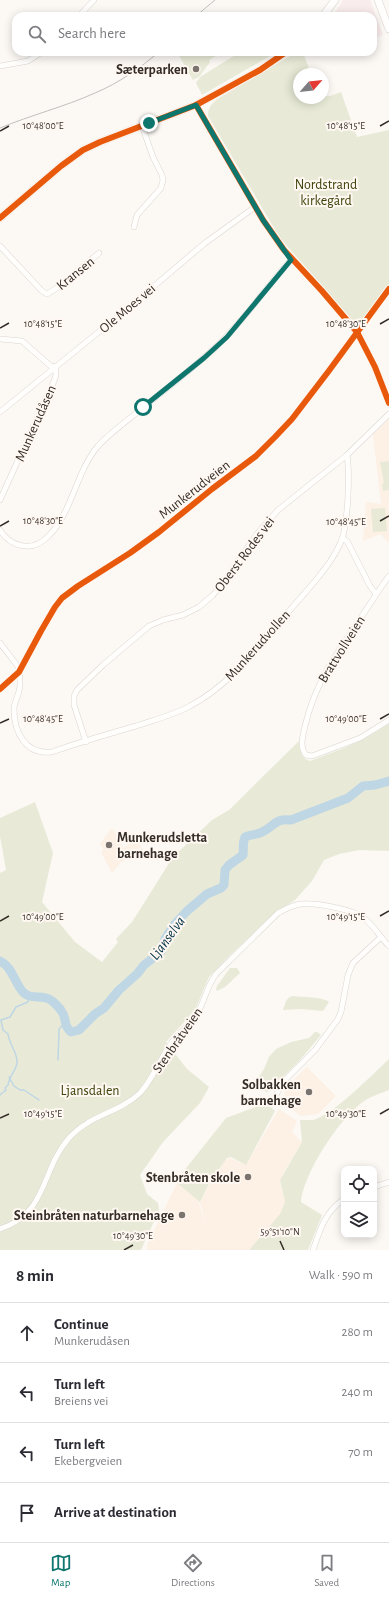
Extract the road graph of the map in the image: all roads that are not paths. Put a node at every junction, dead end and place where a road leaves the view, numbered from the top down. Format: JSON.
{"nodes":[{"id":1,"x":94,"y":0,"type":"edge"},
{"id":2,"x":335,"y":0,"type":"edge"},
{"id":3,"x":378,"y":0,"type":"edge"},
{"id":4,"x":82,"y":12,"type":"edge"},
{"id":5,"x":326,"y":12,"type":"edge"},
{"id":6,"x":389,"y":29,"type":"edge"},
{"id":7,"x":36,"y":56,"type":"edge"},
{"id":8,"x":280,"y":56,"type":"edge"},
{"id":9,"x":0,"y":66,"type":"edge"},
{"id":10,"x":196,"y":105,"type":"junction"},
{"id":11,"x":142,"y":126,"type":"junction"},
{"id":12,"x":256,"y":206,"type":"junction"},
{"id":13,"x":0,"y":218,"type":"edge"},
{"id":14,"x":134,"y":227,"type":"dead end"},
{"id":15,"x":0,"y":246,"type":"edge"},
{"id":16,"x":99,"y":253,"type":"dead end"},
{"id":17,"x":291,"y":260,"type":"junction"},
{"id":18,"x":389,"y":289,"type":"edge"},
{"id":19,"x":357,"y":332,"type":"junction"},
{"id":20,"x":0,"y":339,"type":"edge"},
{"id":21,"x":54,"y":367,"type":"junction"},
{"id":22,"x":389,"y":403,"type":"edge"},
{"id":23,"x":0,"y":412,"type":"edge"},
{"id":24,"x":389,"y":414,"type":"edge"},
{"id":25,"x":347,"y":455,"type":"junction"},
{"id":26,"x":0,"y":500,"type":"edge"},
{"id":27,"x":0,"y":530,"type":"edge"},
{"id":28,"x":342,"y":538,"type":"junction"},
{"id":29,"x":389,"y":576,"type":"edge"},
{"id":30,"x":376,"y":594,"type":"junction"},
{"id":31,"x":0,"y":643,"type":"edge"},
{"id":32,"x":20,"y":670,"type":"junction"},
{"id":33,"x":0,"y":689,"type":"edge"},
{"id":34,"x":389,"y":720,"type":"edge"},
{"id":35,"x":86,"y":742,"type":"junction"},
{"id":36,"x":381,"y":937,"type":"junction"},
{"id":37,"x":389,"y":946,"type":"edge"},
{"id":38,"x":275,"y":1097,"type":"dead end"},
{"id":39,"x":389,"y":1182,"type":"edge"},
{"id":40,"x":377,"y":1186,"type":"edge"},
{"id":41,"x":341,"y":1200,"type":"edge"},
{"id":42,"x":0,"y":1229,"type":"edge"},
{"id":43,"x":315,"y":1250,"type":"edge"}],
"edges":[{"from":1,"to":4,"type":"street"},
{"from":2,"to":5,"type":"main road"},
{"from":3,"to":6,"type":"main road"},
{"from":7,"to":9,"type":"street"},
{"from":8,"to":10,"type":"main road"},
{"from":10,"to":11,"type":"main road"},
{"from":10,"to":12,"type":"street"},
{"from":11,"to":13,"type":"main road"},
{"from":11,"to":14,"type":"street"},
{"from":12,"to":17,"type":"street"},
{"from":12,"to":21,"type":"street","name":"Ole Moes vei"},
{"from":15,"to":16,"type":"street","name":"Kransen"},
{"from":17,"to":19,"type":"street"},
{"from":17,"to":27,"type":"street"},
{"from":18,"to":19,"type":"street","name":"Munkerudveien"},
{"from":19,"to":22,"type":"street"},
{"from":19,"to":32,"type":"street","name":"Munkerudveien"},
{"from":20,"to":21,"type":"street"},
{"from":21,"to":23,"type":"street","name":"Ole Moes vei"},
{"from":21,"to":26,"type":"street","name":"Munkerudåsen"},
{"from":24,"to":25,"type":"street","name":"Oberst Rodes vei"},
{"from":25,"to":28,"type":"street","name":"Munkerudvollen"},
{"from":25,"to":35,"type":"street","name":"Oberst Rodes vei"},
{"from":28,"to":30,"type":"street"},
{"from":28,"to":35,"type":"street","name":"Munkerudvollen"},
{"from":29,"to":30,"type":"street","name":"Brattvollveien"},
{"from":30,"to":34,"type":"street","name":"Brattvollveien"},
{"from":31,"to":32,"type":"street"},
{"from":32,"to":33,"type":"street","name":"Munkerudveien"},
{"from":32,"to":35,"type":"street","name":"Munkerudvollen"},
{"from":36,"to":37,"type":"street","name":"Stenbråtveien"},
{"from":36,"to":38,"type":"street"},
{"from":36,"to":42,"type":"street","name":"Stenbråtveien"},
{"from":39,"to":40,"type":"street"},
{"from":41,"to":43,"type":"street"}]}
